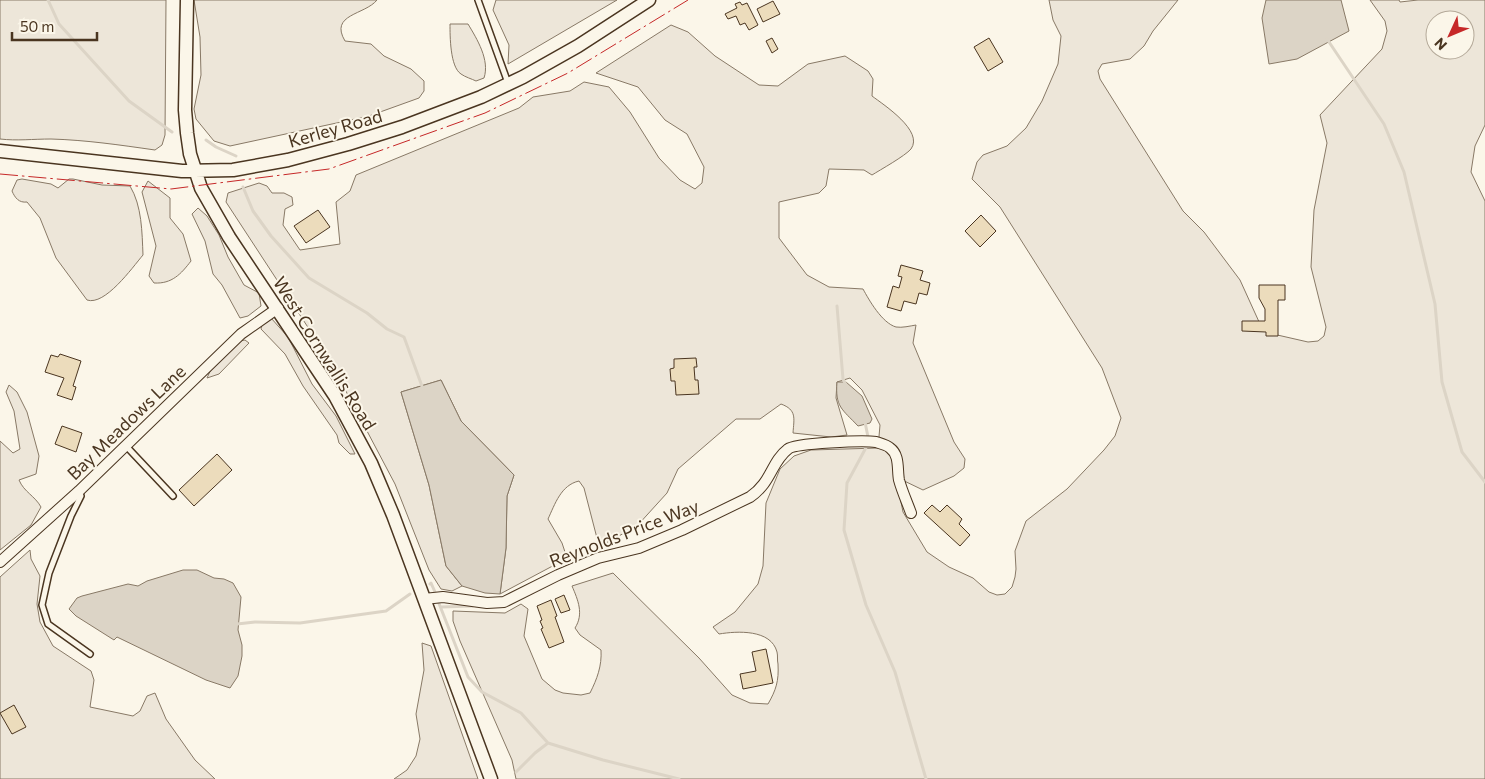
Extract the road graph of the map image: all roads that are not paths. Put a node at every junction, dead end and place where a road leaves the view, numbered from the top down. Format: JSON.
{"nodes":[{"id":1,"x":188,"y":0,"type":"edge"},
{"id":2,"x":478,"y":0,"type":"edge"},
{"id":3,"x":650,"y":0,"type":"edge"},
{"id":4,"x":508,"y":84,"type":"junction"},
{"id":5,"x":0,"y":151,"type":"edge"},
{"id":6,"x":195,"y":171,"type":"junction"},
{"id":7,"x":278,"y":308,"type":"junction"},
{"id":8,"x":125,"y":446,"type":"junction"},
{"id":9,"x":79,"y":491,"type":"junction"},
{"id":10,"x":172,"y":496,"type":"dead end"},
{"id":11,"x":911,"y":513,"type":"dead end"},
{"id":12,"x":0,"y":562,"type":"edge"},
{"id":13,"x":424,"y":599,"type":"junction"},
{"id":14,"x":90,"y":654,"type":"dead end"},
{"id":15,"x":491,"y":779,"type":"edge"}],
"edges":[{"from":1,"to":6,"type":"street","name":"West Cornwallis Road"},
{"from":2,"to":4,"type":"lane"},
{"from":3,"to":4,"type":"street","name":"Kerley Road"},
{"from":4,"to":6,"type":"street","name":"Kerley Road"},
{"from":5,"to":6,"type":"street","name":"Kerley Road"},
{"from":6,"to":7,"type":"street","name":"West Cornwallis Road"},
{"from":7,"to":8,"type":"street","name":"Bay Meadows Lane"},
{"from":7,"to":13,"type":"street","name":"West Cornwallis Road"},
{"from":8,"to":9,"type":"street","name":"Bay Meadows Lane"},
{"from":8,"to":10,"type":"lane"},
{"from":9,"to":12,"type":"street","name":"Bay Meadows Lane"},
{"from":9,"to":14,"type":"lane"},
{"from":11,"to":13,"type":"street","name":"Reynolds Price Way"},
{"from":13,"to":15,"type":"street","name":"West Cornwallis Road"}]}
